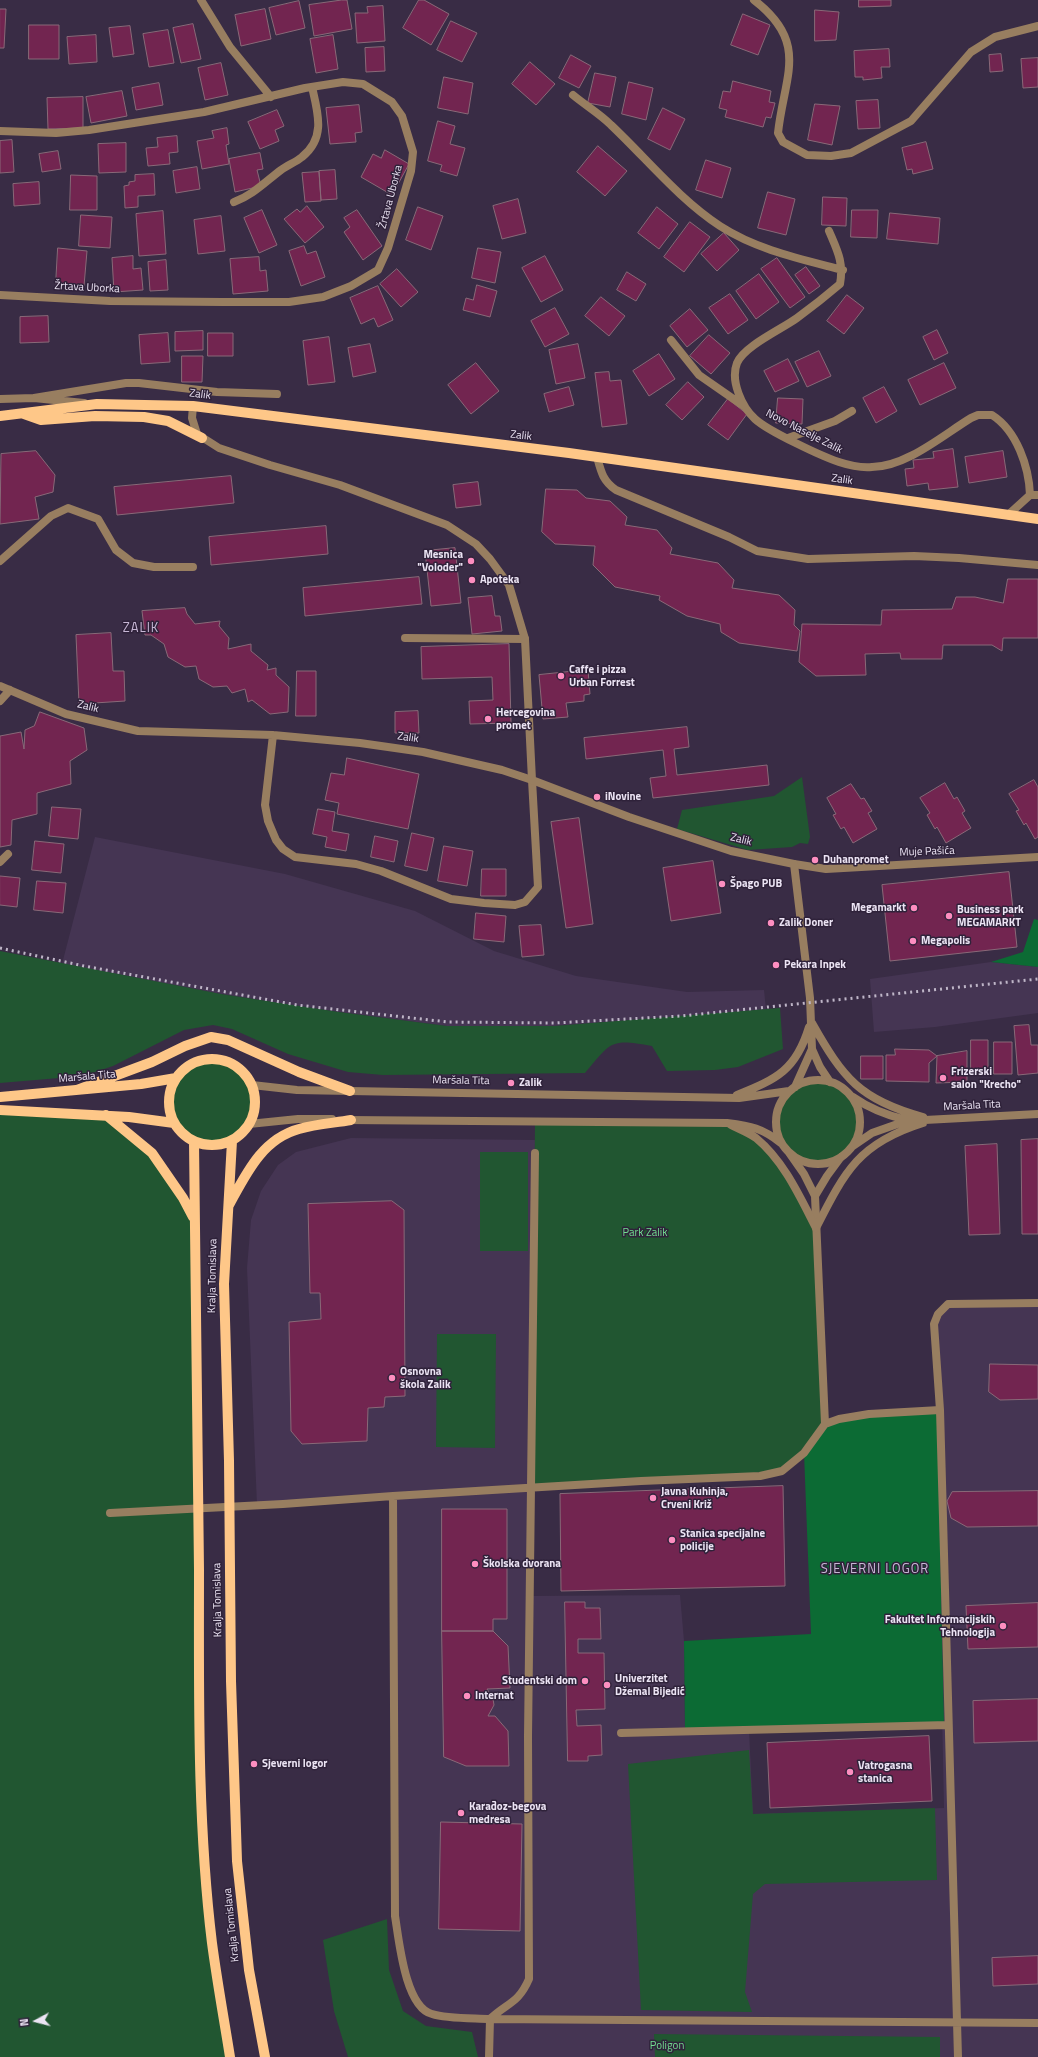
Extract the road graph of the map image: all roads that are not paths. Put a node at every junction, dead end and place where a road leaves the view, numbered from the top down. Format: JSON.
{"nodes":[{"id":1,"x":201,"y":0,"type":"edge"},
{"id":2,"x":754,"y":0,"type":"edge"},
{"id":3,"x":1038,"y":26,"type":"edge"},
{"id":4,"x":312,"y":87,"type":"junction"},
{"id":5,"x":573,"y":95,"type":"dead end"},
{"id":6,"x":271,"y":97,"type":"junction"},
{"id":7,"x":0,"y":131,"type":"edge"},
{"id":8,"x":234,"y":202,"type":"dead end"},
{"id":9,"x":829,"y":231,"type":"dead end"},
{"id":10,"x":843,"y":270,"type":"junction"},
{"id":11,"x":0,"y":295,"type":"edge"},
{"id":12,"x":671,"y":340,"type":"dead end"},
{"id":13,"x":277,"y":394,"type":"dead end"},
{"id":14,"x":34,"y":398,"type":"junction"},
{"id":15,"x":0,"y":399,"type":"edge"},
{"id":16,"x":97,"y":404,"type":"junction"},
{"id":17,"x":193,"y":406,"type":"junction"},
{"id":18,"x":748,"y":409,"type":"junction"},
{"id":19,"x":852,"y":411,"type":"dead end"},
{"id":20,"x":23,"y":414,"type":"junction"},
{"id":21,"x":0,"y":416,"type":"edge"},
{"id":22,"x":202,"y":438,"type":"junction"},
{"id":23,"x":788,"y":438,"type":"junction"},
{"id":24,"x":597,"y":457,"type":"junction"},
{"id":25,"x":1034,"y":495,"type":"edge"},
{"id":26,"x":1008,"y":515,"type":"junction"},
{"id":27,"x":1038,"y":519,"type":"edge"},
{"id":28,"x":0,"y":561,"type":"edge"},
{"id":29,"x":1038,"y":564,"type":"edge"},
{"id":30,"x":193,"y":567,"type":"dead end"},
{"id":31,"x":405,"y":638,"type":"dead end"},
{"id":32,"x":525,"y":638,"type":"junction"},
{"id":33,"x":0,"y":686,"type":"edge"},
{"id":34,"x":10,"y":690,"type":"junction"},
{"id":35,"x":0,"y":700,"type":"edge"},
{"id":36,"x":273,"y":735,"type":"junction"},
{"id":37,"x":532,"y":780,"type":"junction"},
{"id":38,"x":8,"y":854,"type":"dead end"},
{"id":39,"x":1038,"y":857,"type":"edge"},
{"id":40,"x":0,"y":862,"type":"edge"},
{"id":41,"x":794,"y":864,"type":"junction"},
{"id":42,"x":811,"y":1020,"type":"junction"},
{"id":43,"x":812,"y":1049,"type":"junction"},
{"id":44,"x":176,"y":1078,"type":"junction"},
{"id":45,"x":830,"y":1082,"type":"junction"},
{"id":46,"x":252,"y":1085,"type":"junction"},
{"id":47,"x":792,"y":1089,"type":"junction"},
{"id":48,"x":77,"y":1090,"type":"junction"},
{"id":49,"x":350,"y":1091,"type":"junction"},
{"id":50,"x":851,"y":1096,"type":"junction"},
{"id":51,"x":0,"y":1097,"type":"edge"},
{"id":52,"x":731,"y":1098,"type":"junction"},
{"id":53,"x":0,"y":1110,"type":"edge"},
{"id":54,"x":1038,"y":1114,"type":"edge"},
{"id":55,"x":106,"y":1115,"type":"junction"},
{"id":56,"x":350,"y":1120,"type":"junction"},
{"id":57,"x":933,"y":1120,"type":"junction"},
{"id":58,"x":906,"y":1121,"type":"junction"},
{"id":59,"x":174,"y":1123,"type":"junction"},
{"id":60,"x":727,"y":1123,"type":"junction"},
{"id":61,"x":249,"y":1124,"type":"junction"},
{"id":62,"x":232,"y":1141,"type":"junction"},
{"id":63,"x":194,"y":1142,"type":"junction"},
{"id":64,"x":781,"y":1143,"type":"junction"},
{"id":65,"x":851,"y":1148,"type":"junction"},
{"id":66,"x":535,"y":1153,"type":"dead end"},
{"id":67,"x":790,"y":1154,"type":"junction"},
{"id":68,"x":841,"y":1157,"type":"junction"},
{"id":69,"x":815,"y":1196,"type":"junction"},
{"id":70,"x":227,"y":1209,"type":"junction"},
{"id":71,"x":194,"y":1219,"type":"junction"},
{"id":72,"x":816,"y":1228,"type":"junction"},
{"id":73,"x":1038,"y":1304,"type":"edge"},
{"id":74,"x":940,"y":1410,"type":"junction"},
{"id":75,"x":825,"y":1424,"type":"junction"},
{"id":76,"x":532,"y":1488,"type":"junction"},
{"id":77,"x":394,"y":1496,"type":"junction"},
{"id":78,"x":229,"y":1507,"type":"junction"},
{"id":79,"x":198,"y":1508,"type":"junction"},
{"id":80,"x":110,"y":1513,"type":"dead end"},
{"id":81,"x":948,"y":1725,"type":"junction"},
{"id":82,"x":621,"y":1733,"type":"dead end"},
{"id":83,"x":490,"y":2019,"type":"junction"},
{"id":84,"x":956,"y":2022,"type":"junction"},
{"id":85,"x":1038,"y":2023,"type":"edge"},
{"id":86,"x":230,"y":2057,"type":"edge"},
{"id":87,"x":266,"y":2057,"type":"edge"},
{"id":88,"x":490,"y":2057,"type":"edge"},
{"id":89,"x":958,"y":2057,"type":"edge"}],
"edges":[{"from":1,"to":6,"type":"street"},
{"from":2,"to":3,"type":"street"},
{"from":4,"to":6,"type":"street","name":"Žrtava Uborka"},
{"from":4,"to":8,"type":"street"},
{"from":4,"to":11,"type":"street","name":"Žrtava Uborka"},
{"from":5,"to":10,"type":"street"},
{"from":6,"to":7,"type":"street","name":"Žrtava Uborka"},
{"from":9,"to":10,"type":"street"},
{"from":10,"to":18,"type":"street","name":"Novo Naselje Zalik"},
{"from":12,"to":18,"type":"street","name":"Novo Naselje Zalik"},
{"from":13,"to":14,"type":"street"},
{"from":14,"to":15,"type":"street"},
{"from":14,"to":16,"type":"street"},
{"from":16,"to":17,"type":"main road","name":"Zalik"},
{"from":16,"to":20,"type":"main road","name":"Zalik"},
{"from":17,"to":22,"type":"street"},
{"from":17,"to":24,"type":"main road","name":"Zalik"},
{"from":18,"to":23,"type":"street","name":"Novo Naselje Zalik"},
{"from":19,"to":23,"type":"street"},
{"from":20,"to":21,"type":"main road","name":"Zalik"},
{"from":20,"to":22,"type":"main road"},
{"from":22,"to":32,"type":"street"},
{"from":23,"to":25,"type":"street","name":"Novo Naselje Zalik"},
{"from":24,"to":26,"type":"main road","name":"Zalik"},
{"from":24,"to":29,"type":"street"},
{"from":25,"to":26,"type":"street","name":"Novo Naselje Zalik"},
{"from":26,"to":27,"type":"main road","name":"Zalik"},
{"from":28,"to":30,"type":"street"},
{"from":31,"to":32,"type":"street"},
{"from":32,"to":37,"type":"street"},
{"from":33,"to":34,"type":"street","name":"Zalik"},
{"from":34,"to":35,"type":"street"},
{"from":34,"to":36,"type":"street","name":"Zalik"},
{"from":36,"to":37,"type":"street","name":"Zalik"},
{"from":36,"to":37,"type":"street"},
{"from":37,"to":41,"type":"street","name":"Zalik"},
{"from":38,"to":40,"type":"street"},
{"from":39,"to":41,"type":"street","name":"Muje Pašića"},
{"from":41,"to":42,"type":"street"},
{"from":42,"to":43,"type":"street"},
{"from":42,"to":52,"type":"street"},
{"from":42,"to":57,"type":"street"},
{"from":43,"to":45,"type":"street"},
{"from":43,"to":47,"type":"street"},
{"from":44,"to":46,"type":"main road"},
{"from":44,"to":48,"type":"main road","name":"Maršala Tita"},
{"from":44,"to":59,"type":"main road"},
{"from":45,"to":47,"type":"street"},
{"from":45,"to":50,"type":"street"},
{"from":46,"to":49,"type":"street","name":"Maršala Tita"},
{"from":46,"to":61,"type":"main road"},
{"from":47,"to":52,"type":"street","name":"Maršala Tita"},
{"from":47,"to":64,"type":"street"},
{"from":48,"to":49,"type":"main road"},
{"from":48,"to":51,"type":"main road","name":"Maršala Tita"},
{"from":49,"to":52,"type":"street","name":"Maršala Tita"},
{"from":50,"to":58,"type":"street","name":"Maršala Tita"},
{"from":50,"to":65,"type":"street"},
{"from":53,"to":55,"type":"main road"},
{"from":54,"to":57,"type":"street","name":"Maršala Tita"},
{"from":55,"to":59,"type":"main road"},
{"from":55,"to":71,"type":"main road"},
{"from":56,"to":60,"type":"street"},
{"from":56,"to":61,"type":"street"},
{"from":56,"to":70,"type":"main road"},
{"from":57,"to":58,"type":"street","name":"Maršala Tita"},
{"from":57,"to":72,"type":"street"},
{"from":58,"to":65,"type":"street","name":"Maršala Tita"},
{"from":59,"to":63,"type":"main road"},
{"from":60,"to":64,"type":"street"},
{"from":60,"to":72,"type":"street"},
{"from":61,"to":62,"type":"main road"},
{"from":62,"to":63,"type":"main road"},
{"from":62,"to":70,"type":"main road","name":"Kralja Tomislava"},
{"from":63,"to":71,"type":"main road","name":"Kralja Tomislava"},
{"from":64,"to":67,"type":"street"},
{"from":65,"to":68,"type":"street"},
{"from":66,"to":76,"type":"street"},
{"from":67,"to":68,"type":"street"},
{"from":67,"to":69,"type":"street"},
{"from":68,"to":69,"type":"street"},
{"from":69,"to":72,"type":"street"},
{"from":70,"to":78,"type":"main road","name":"Kralja Tomislava"},
{"from":71,"to":79,"type":"main road","name":"Kralja Tomislava"},
{"from":72,"to":75,"type":"street"},
{"from":73,"to":74,"type":"street"},
{"from":74,"to":75,"type":"street"},
{"from":74,"to":81,"type":"street"},
{"from":75,"to":76,"type":"street"},
{"from":76,"to":77,"type":"street"},
{"from":76,"to":83,"type":"street"},
{"from":77,"to":78,"type":"street"},
{"from":77,"to":83,"type":"street"},
{"from":78,"to":79,"type":"street"},
{"from":78,"to":87,"type":"main road","name":"Kralja Tomislava"},
{"from":79,"to":80,"type":"street"},
{"from":79,"to":86,"type":"main road","name":"Kralja Tomislava"},
{"from":81,"to":82,"type":"street"},
{"from":81,"to":84,"type":"street"},
{"from":83,"to":84,"type":"street"},
{"from":83,"to":88,"type":"street"},
{"from":84,"to":85,"type":"street"},
{"from":84,"to":89,"type":"street"}]}
